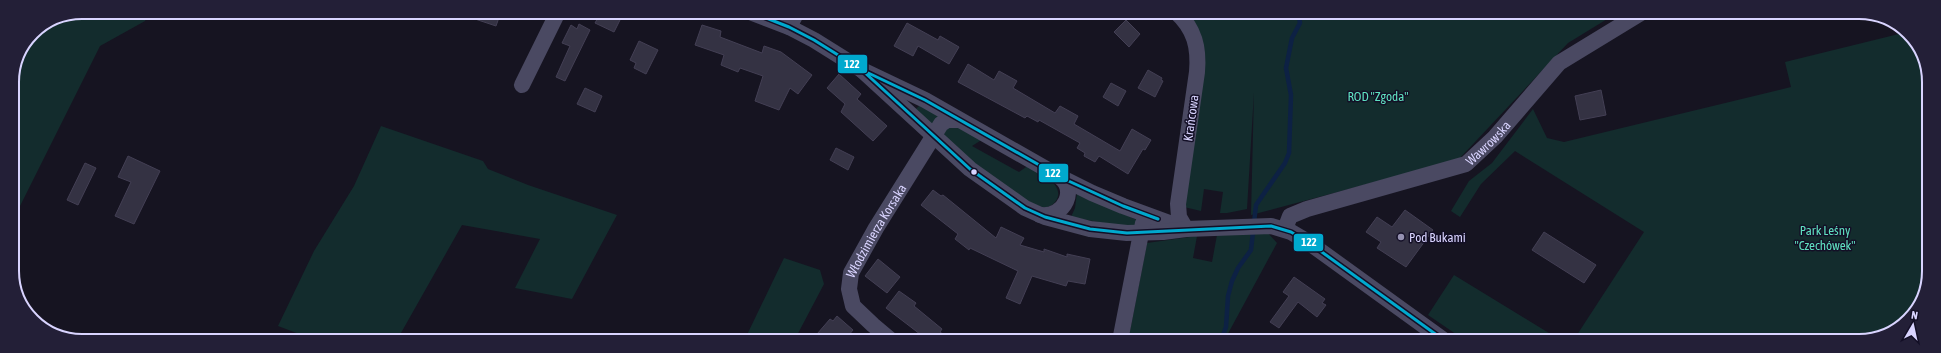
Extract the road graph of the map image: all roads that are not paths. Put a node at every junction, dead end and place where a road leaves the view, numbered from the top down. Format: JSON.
{"nodes":[{"id":1,"x":555,"y":19,"type":"edge"},
{"id":2,"x":768,"y":19,"type":"edge"},
{"id":3,"x":793,"y":19,"type":"edge"},
{"id":4,"x":1182,"y":19,"type":"edge"},
{"id":5,"x":1631,"y":19,"type":"edge"},
{"id":6,"x":789,"y":27,"type":"junction"},
{"id":7,"x":862,"y":70,"type":"junction"},
{"id":8,"x":522,"y":85,"type":"dead end"},
{"id":9,"x":958,"y":120,"type":"junction"},
{"id":10,"x":934,"y":137,"type":"junction"},
{"id":11,"x":1055,"y":174,"type":"junction"},
{"id":12,"x":1035,"y":213,"type":"junction"},
{"id":13,"x":1145,"y":215,"type":"junction"},
{"id":14,"x":1186,"y":229,"type":"junction"},
{"id":15,"x":1285,"y":229,"type":"junction"},
{"id":16,"x":1141,"y":233,"type":"junction"},
{"id":17,"x":884,"y":334,"type":"edge"},
{"id":18,"x":1121,"y":334,"type":"edge"},
{"id":19,"x":1432,"y":334,"type":"edge"}],
"edges":[{"from":1,"to":8,"type":"street"},
{"from":2,"to":6,"type":"street"},
{"from":3,"to":6,"type":"street"},
{"from":4,"to":14,"type":"street","name":"Krańcowa"},
{"from":5,"to":15,"type":"street","name":"Wawrowska"},
{"from":6,"to":7,"type":"street"},
{"from":7,"to":9,"type":"street"},
{"from":7,"to":10,"type":"street"},
{"from":9,"to":10,"type":"street","name":"Włodzimierza Korsaka"},
{"from":9,"to":11,"type":"street"},
{"from":10,"to":12,"type":"street"},
{"from":10,"to":17,"type":"street","name":"Włodzimierza Korsaka"},
{"from":11,"to":12,"type":"street"},
{"from":11,"to":13,"type":"street"},
{"from":12,"to":16,"type":"street"},
{"from":13,"to":14,"type":"street"},
{"from":13,"to":16,"type":"street"},
{"from":14,"to":15,"type":"street"},
{"from":14,"to":16,"type":"street"},
{"from":15,"to":19,"type":"street"},
{"from":16,"to":18,"type":"street"}]}
